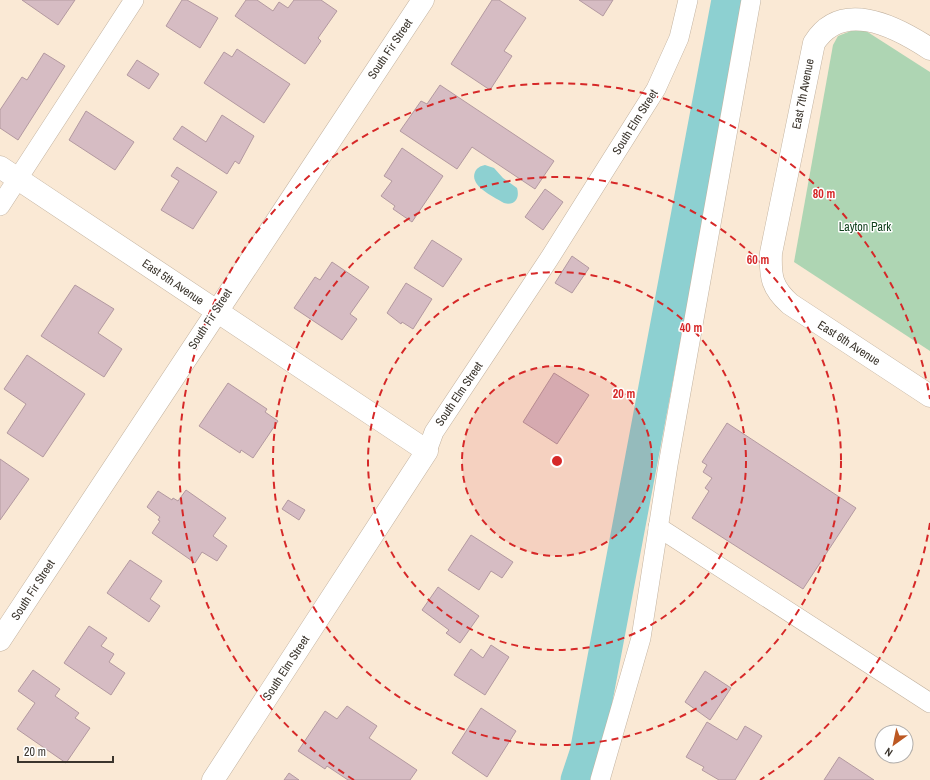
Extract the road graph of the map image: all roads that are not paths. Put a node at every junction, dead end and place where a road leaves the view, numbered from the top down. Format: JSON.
{"nodes":[{"id":1,"x":134,"y":0,"type":"edge"},
{"id":2,"x":423,"y":0,"type":"edge"},
{"id":3,"x":688,"y":0,"type":"edge"},
{"id":4,"x":751,"y":0,"type":"edge"},
{"id":5,"x":930,"y":49,"type":"edge"},
{"id":6,"x":0,"y":167,"type":"edge"},
{"id":7,"x":18,"y":179,"type":"junction"},
{"id":8,"x":0,"y":206,"type":"edge"},
{"id":9,"x":774,"y":285,"type":"joint"},
{"id":10,"x":216,"y":310,"type":"junction"},
{"id":11,"x":930,"y":396,"type":"edge"},
{"id":12,"x":427,"y":451,"type":"junction"},
{"id":13,"x":658,"y":527,"type":"junction"},
{"id":14,"x":0,"y":640,"type":"edge"},
{"id":15,"x":930,"y":703,"type":"edge"},
{"id":16,"x":213,"y":780,"type":"edge"},
{"id":17,"x":600,"y":780,"type":"edge"}],
"edges":[{"from":1,"to":7,"type":"lane"},
{"from":2,"to":10,"type":"street","name":"South Fir Street"},
{"from":3,"to":12,"type":"lane","name":"South Elm Street"},
{"from":4,"to":13,"type":"lane"},
{"from":5,"to":9,"type":"street","name":"East 7th Avenue"},
{"from":6,"to":7,"type":"street","name":"East 5th Avenue"},
{"from":7,"to":8,"type":"lane"},
{"from":7,"to":10,"type":"street","name":"East 5th Avenue"},
{"from":9,"to":11,"type":"street","name":"East 6th Avenue"},
{"from":10,"to":12,"type":"street","name":"East 5th Avenue"},
{"from":10,"to":14,"type":"street","name":"South Fir Street"},
{"from":12,"to":16,"type":"street","name":"South Elm Street"},
{"from":13,"to":15,"type":"lane"},
{"from":13,"to":17,"type":"lane"}]}
